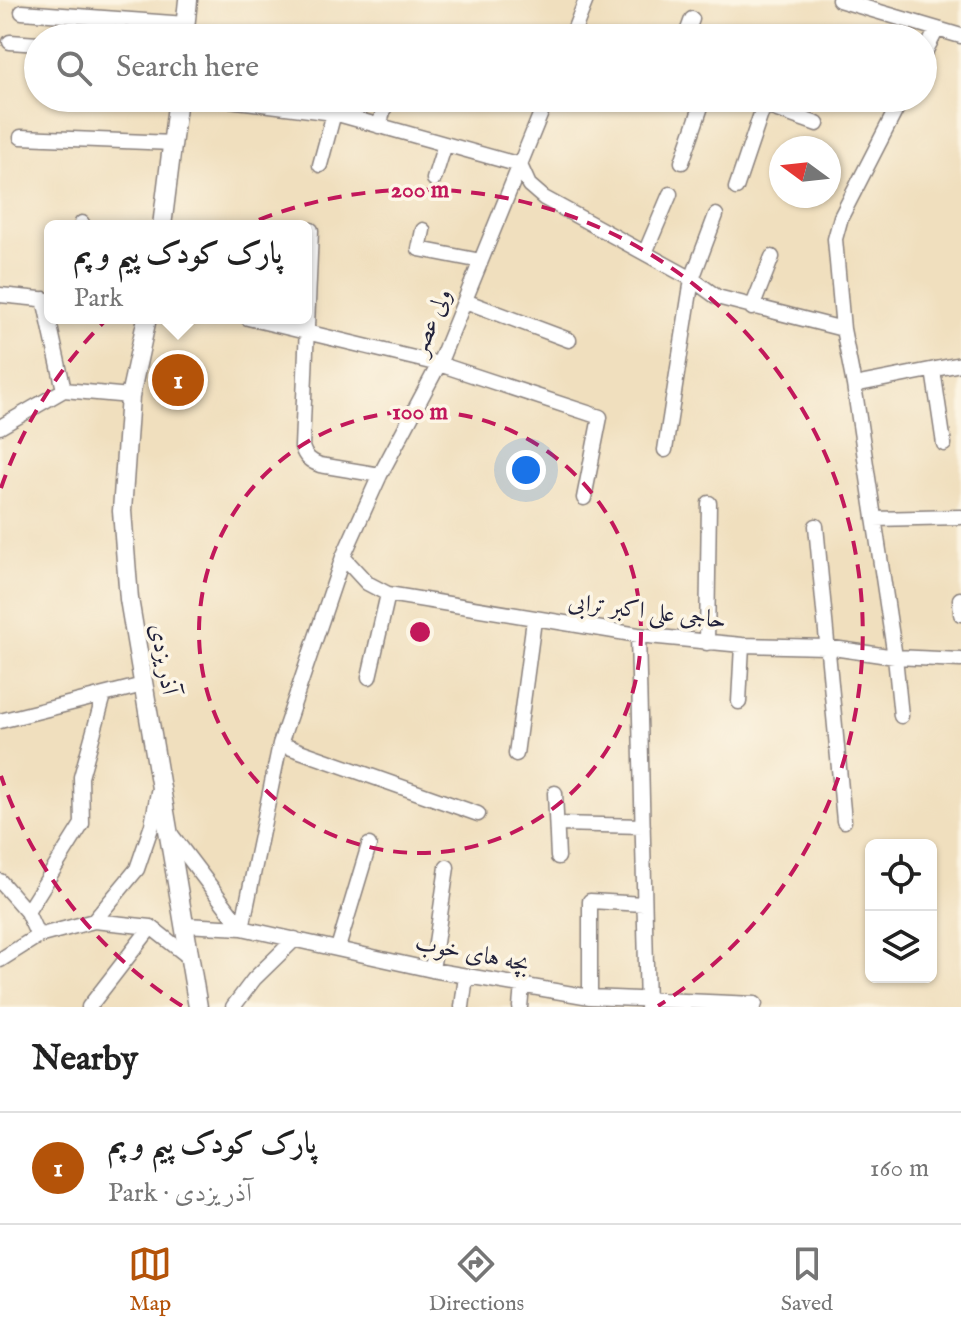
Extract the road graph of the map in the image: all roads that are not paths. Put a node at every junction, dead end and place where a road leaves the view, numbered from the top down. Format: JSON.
{"nodes":[{"id":1,"x":188,"y":0,"type":"edge"},
{"id":2,"x":586,"y":0,"type":"edge"},
{"id":3,"x":839,"y":0,"type":"edge"},
{"id":4,"x":22,"y":12,"type":"dead end"},
{"id":5,"x":692,"y":19,"type":"dead end"},
{"id":6,"x":125,"y":24,"type":"edge"},
{"id":7,"x":186,"y":24,"type":"edge"},
{"id":8,"x":577,"y":24,"type":"edge"},
{"id":9,"x":690,"y":24,"type":"edge"},
{"id":10,"x":920,"y":24,"type":"edge"},
{"id":11,"x":937,"y":29,"type":"edge"},
{"id":12,"x":961,"y":35,"type":"edge"},
{"id":13,"x":10,"y":42,"type":"dead end"},
{"id":14,"x":24,"y":43,"type":"edge"},
{"id":15,"x":176,"y":112,"type":"edge"},
{"id":16,"x":326,"y":112,"type":"edge"},
{"id":17,"x":383,"y":112,"type":"edge"},
{"id":18,"x":541,"y":112,"type":"edge"},
{"id":19,"x":699,"y":112,"type":"edge"},
{"id":20,"x":762,"y":112,"type":"edge"},
{"id":21,"x":784,"y":112,"type":"edge"},
{"id":22,"x":895,"y":112,"type":"edge"},
{"id":23,"x":334,"y":113,"type":"junction"},
{"id":24,"x":817,"y":124,"type":"dead end"},
{"id":25,"x":379,"y":126,"type":"junction"},
{"id":26,"x":21,"y":137,"type":"dead end"},
{"id":27,"x":173,"y":143,"type":"junction"},
{"id":28,"x":445,"y":144,"type":"junction"},
{"id":29,"x":682,"y":162,"type":"dead end"},
{"id":30,"x":320,"y":165,"type":"dead end"},
{"id":31,"x":520,"y":165,"type":"junction"},
{"id":32,"x":434,"y":179,"type":"dead end"},
{"id":33,"x":736,"y":188,"type":"dead end"},
{"id":34,"x":670,"y":194,"type":"dead end"},
{"id":35,"x":716,"y":215,"type":"dead end"},
{"id":36,"x":163,"y":220,"type":"edge"},
{"id":37,"x":423,"y":230,"type":"dead end"},
{"id":38,"x":645,"y":253,"type":"junction"},
{"id":39,"x":772,"y":257,"type":"dead end"},
{"id":40,"x":481,"y":261,"type":"junction"},
{"id":41,"x":692,"y":279,"type":"junction"},
{"id":42,"x":0,"y":295,"type":"edge"},
{"id":43,"x":44,"y":300,"type":"edge"},
{"id":44,"x":465,"y":301,"type":"junction"},
{"id":45,"x":752,"y":308,"type":"junction"},
{"id":46,"x":52,"y":324,"type":"edge"},
{"id":47,"x":146,"y":324,"type":"edge"},
{"id":48,"x":273,"y":324,"type":"edge"},
{"id":49,"x":306,"y":324,"type":"edge"},
{"id":50,"x":843,"y":329,"type":"junction"},
{"id":51,"x":306,"y":332,"type":"junction"},
{"id":52,"x":569,"y":340,"type":"dead end"},
{"id":53,"x":439,"y":364,"type":"junction"},
{"id":54,"x":961,"y":364,"type":"edge"},
{"id":55,"x":933,"y":370,"type":"junction"},
{"id":56,"x":854,"y":385,"type":"junction"},
{"id":57,"x":64,"y":390,"type":"junction"},
{"id":58,"x":130,"y":396,"type":"junction"},
{"id":59,"x":0,"y":427,"type":"edge"},
{"id":60,"x":944,"y":444,"type":"dead end"},
{"id":61,"x":665,"y":450,"type":"dead end"},
{"id":62,"x":380,"y":475,"type":"junction"},
{"id":63,"x":584,"y":498,"type":"dead end"},
{"id":64,"x":709,"y":503,"type":"dead end"},
{"id":65,"x":961,"y":517,"type":"edge"},
{"id":66,"x":874,"y":519,"type":"junction"},
{"id":67,"x":816,"y":526,"type":"dead end"},
{"id":68,"x":343,"y":557,"type":"junction"},
{"id":69,"x":388,"y":594,"type":"junction"},
{"id":70,"x":534,"y":620,"type":"junction"},
{"id":71,"x":638,"y":635,"type":"junction"},
{"id":72,"x":707,"y":643,"type":"junction"},
{"id":73,"x":742,"y":645,"type":"junction"},
{"id":74,"x":826,"y":647,"type":"junction"},
{"id":75,"x":895,"y":657,"type":"junction"},
{"id":76,"x":961,"y":660,"type":"edge"},
{"id":77,"x":369,"y":677,"type":"dead end"},
{"id":78,"x":143,"y":685,"type":"junction"},
{"id":79,"x":104,"y":695,"type":"junction"},
{"id":80,"x":739,"y":702,"type":"dead end"},
{"id":81,"x":901,"y":716,"type":"dead end"},
{"id":82,"x":0,"y":721,"type":"edge"},
{"id":83,"x":280,"y":744,"type":"junction"},
{"id":84,"x":516,"y":754,"type":"dead end"},
{"id":85,"x":160,"y":784,"type":"junction"},
{"id":86,"x":555,"y":793,"type":"dead end"},
{"id":87,"x":478,"y":814,"type":"dead end"},
{"id":88,"x":844,"y":821,"type":"dead end"},
{"id":89,"x":557,"y":824,"type":"junction"},
{"id":90,"x":643,"y":826,"type":"junction"},
{"id":91,"x":170,"y":833,"type":"junction"},
{"id":92,"x":369,"y":845,"type":"dead end"},
{"id":93,"x":558,"y":857,"type":"dead end"},
{"id":94,"x":447,"y":867,"type":"dead end"},
{"id":95,"x":0,"y":881,"type":"edge"},
{"id":96,"x":644,"y":904,"type":"junction"},
{"id":97,"x":27,"y":912,"type":"junction"},
{"id":98,"x":94,"y":921,"type":"junction"},
{"id":99,"x":184,"y":925,"type":"junction"},
{"id":100,"x":151,"y":927,"type":"junction"},
{"id":101,"x":242,"y":928,"type":"junction"},
{"id":102,"x":38,"y":936,"type":"junction"},
{"id":103,"x":295,"y":939,"type":"junction"},
{"id":104,"x":338,"y":948,"type":"junction"},
{"id":105,"x":189,"y":957,"type":"junction"},
{"id":106,"x":0,"y":960,"type":"edge"},
{"id":107,"x":432,"y":970,"type":"junction"},
{"id":108,"x":466,"y":976,"type":"junction"},
{"id":109,"x":522,"y":986,"type":"junction"},
{"id":110,"x":590,"y":997,"type":"junction"},
{"id":111,"x":646,"y":1003,"type":"edge"},
{"id":112,"x":755,"y":1004,"type":"dead end"},
{"id":113,"x":89,"y":1007,"type":"edge"},
{"id":114,"x":198,"y":1007,"type":"edge"},
{"id":115,"x":233,"y":1007,"type":"edge"},
{"id":116,"x":462,"y":1007,"type":"edge"},
{"id":117,"x":520,"y":1007,"type":"edge"}],
"edges":[{"from":1,"to":7,"type":"street"},
{"from":2,"to":8,"type":"street"},
{"from":3,"to":10,"type":"street"},
{"from":4,"to":6,"type":"street"},
{"from":5,"to":9,"type":"street"},
{"from":11,"to":12,"type":"street"},
{"from":13,"to":14,"type":"street"},
{"from":15,"to":27,"type":"street"},
{"from":16,"to":23,"type":"street"},
{"from":17,"to":25,"type":"street"},
{"from":18,"to":31,"type":"street","name":"ولی عصر"},
{"from":19,"to":29,"type":"street"},
{"from":20,"to":33,"type":"street"},
{"from":21,"to":24,"type":"street"},
{"from":22,"to":50,"type":"street"},
{"from":23,"to":25,"type":"street"},
{"from":23,"to":30,"type":"street"},
{"from":25,"to":28,"type":"street"},
{"from":26,"to":27,"type":"street"},
{"from":27,"to":36,"type":"street"},
{"from":28,"to":31,"type":"street"},
{"from":28,"to":32,"type":"street"},
{"from":31,"to":38,"type":"street"},
{"from":31,"to":40,"type":"street","name":"ولی عصر"},
{"from":34,"to":38,"type":"street"},
{"from":35,"to":41,"type":"street"},
{"from":37,"to":40,"type":"street"},
{"from":38,"to":41,"type":"street"},
{"from":39,"to":45,"type":"street"},
{"from":40,"to":44,"type":"street","name":"ولی عصر"},
{"from":41,"to":45,"type":"street"},
{"from":41,"to":61,"type":"street"},
{"from":42,"to":43,"type":"street"},
{"from":44,"to":52,"type":"street"},
{"from":44,"to":53,"type":"street","name":"ولی عصر"},
{"from":45,"to":50,"type":"street"},
{"from":46,"to":57,"type":"street"},
{"from":47,"to":58,"type":"street","name":"آذر یزدی"},
{"from":48,"to":51,"type":"street"},
{"from":49,"to":51,"type":"street"},
{"from":50,"to":56,"type":"street"},
{"from":51,"to":53,"type":"street"},
{"from":51,"to":62,"type":"street"},
{"from":53,"to":62,"type":"street","name":"ولی عصر"},
{"from":53,"to":63,"type":"street"},
{"from":54,"to":55,"type":"street"},
{"from":55,"to":56,"type":"street"},
{"from":55,"to":60,"type":"street"},
{"from":56,"to":66,"type":"street"},
{"from":57,"to":58,"type":"street"},
{"from":57,"to":59,"type":"street"},
{"from":58,"to":78,"type":"street","name":"آذر یزدی"},
{"from":62,"to":68,"type":"street","name":"ولی عصر"},
{"from":64,"to":72,"type":"street"},
{"from":65,"to":66,"type":"street"},
{"from":66,"to":75,"type":"street"},
{"from":67,"to":74,"type":"street"},
{"from":68,"to":69,"type":"street","name":"حاجی علی اکبر ترابی"},
{"from":68,"to":83,"type":"street","name":"ولی عصر"},
{"from":69,"to":70,"type":"street","name":"حاجی علی اکبر ترابی"},
{"from":69,"to":77,"type":"street"},
{"from":70,"to":71,"type":"street","name":"حاجی علی اکبر ترابی"},
{"from":70,"to":84,"type":"street"},
{"from":71,"to":72,"type":"street","name":"حاجی علی اکبر ترابی"},
{"from":71,"to":90,"type":"street"},
{"from":72,"to":73,"type":"street","name":"حاجی علی اکبر ترابی"},
{"from":73,"to":74,"type":"street","name":"حاجی علی اکبر ترابی"},
{"from":73,"to":80,"type":"street"},
{"from":74,"to":75,"type":"street","name":"حاجی علی اکبر ترابی"},
{"from":74,"to":88,"type":"street"},
{"from":75,"to":76,"type":"street","name":"حاجی علی اکبر ترابی"},
{"from":75,"to":81,"type":"street"},
{"from":78,"to":79,"type":"street"},
{"from":78,"to":85,"type":"street","name":"آذر یزدی"},
{"from":79,"to":82,"type":"street"},
{"from":79,"to":97,"type":"street"},
{"from":83,"to":87,"type":"street"},
{"from":83,"to":101,"type":"street","name":"ولی عصر"},
{"from":85,"to":91,"type":"street","name":"آذر یزدی"},
{"from":85,"to":98,"type":"street"},
{"from":86,"to":89,"type":"street"},
{"from":89,"to":90,"type":"street"},
{"from":89,"to":93,"type":"street"},
{"from":90,"to":96,"type":"street"},
{"from":91,"to":99,"type":"street","name":"آذر یزدی"},
{"from":91,"to":101,"type":"street"},
{"from":92,"to":104,"type":"street"},
{"from":94,"to":107,"type":"street"},
{"from":95,"to":97,"type":"street"},
{"from":96,"to":110,"type":"street"},
{"from":96,"to":111,"type":"street"},
{"from":97,"to":102,"type":"street"},
{"from":98,"to":100,"type":"street"},
{"from":98,"to":102,"type":"street"},
{"from":99,"to":101,"type":"street","name":"بچه های خوب"},
{"from":99,"to":105,"type":"street","name":"آذر یزدی"},
{"from":100,"to":105,"type":"street"},
{"from":100,"to":113,"type":"street"},
{"from":101,"to":103,"type":"street","name":"بچه های خوب"},
{"from":102,"to":106,"type":"street"},
{"from":103,"to":104,"type":"street","name":"بچه های خوب"},
{"from":103,"to":115,"type":"street"},
{"from":104,"to":107,"type":"street","name":"بچه های خوب"},
{"from":105,"to":114,"type":"street","name":"آذر یزدی"},
{"from":107,"to":108,"type":"street","name":"بچه های خوب"},
{"from":108,"to":109,"type":"street","name":"بچه های خوب"},
{"from":108,"to":116,"type":"street"},
{"from":109,"to":110,"type":"street","name":"بچه های خوب"},
{"from":109,"to":117,"type":"street"},
{"from":110,"to":111,"type":"street","name":"بچه های خوب"},
{"from":111,"to":112,"type":"street","name":"بچه های خوب"}]}
